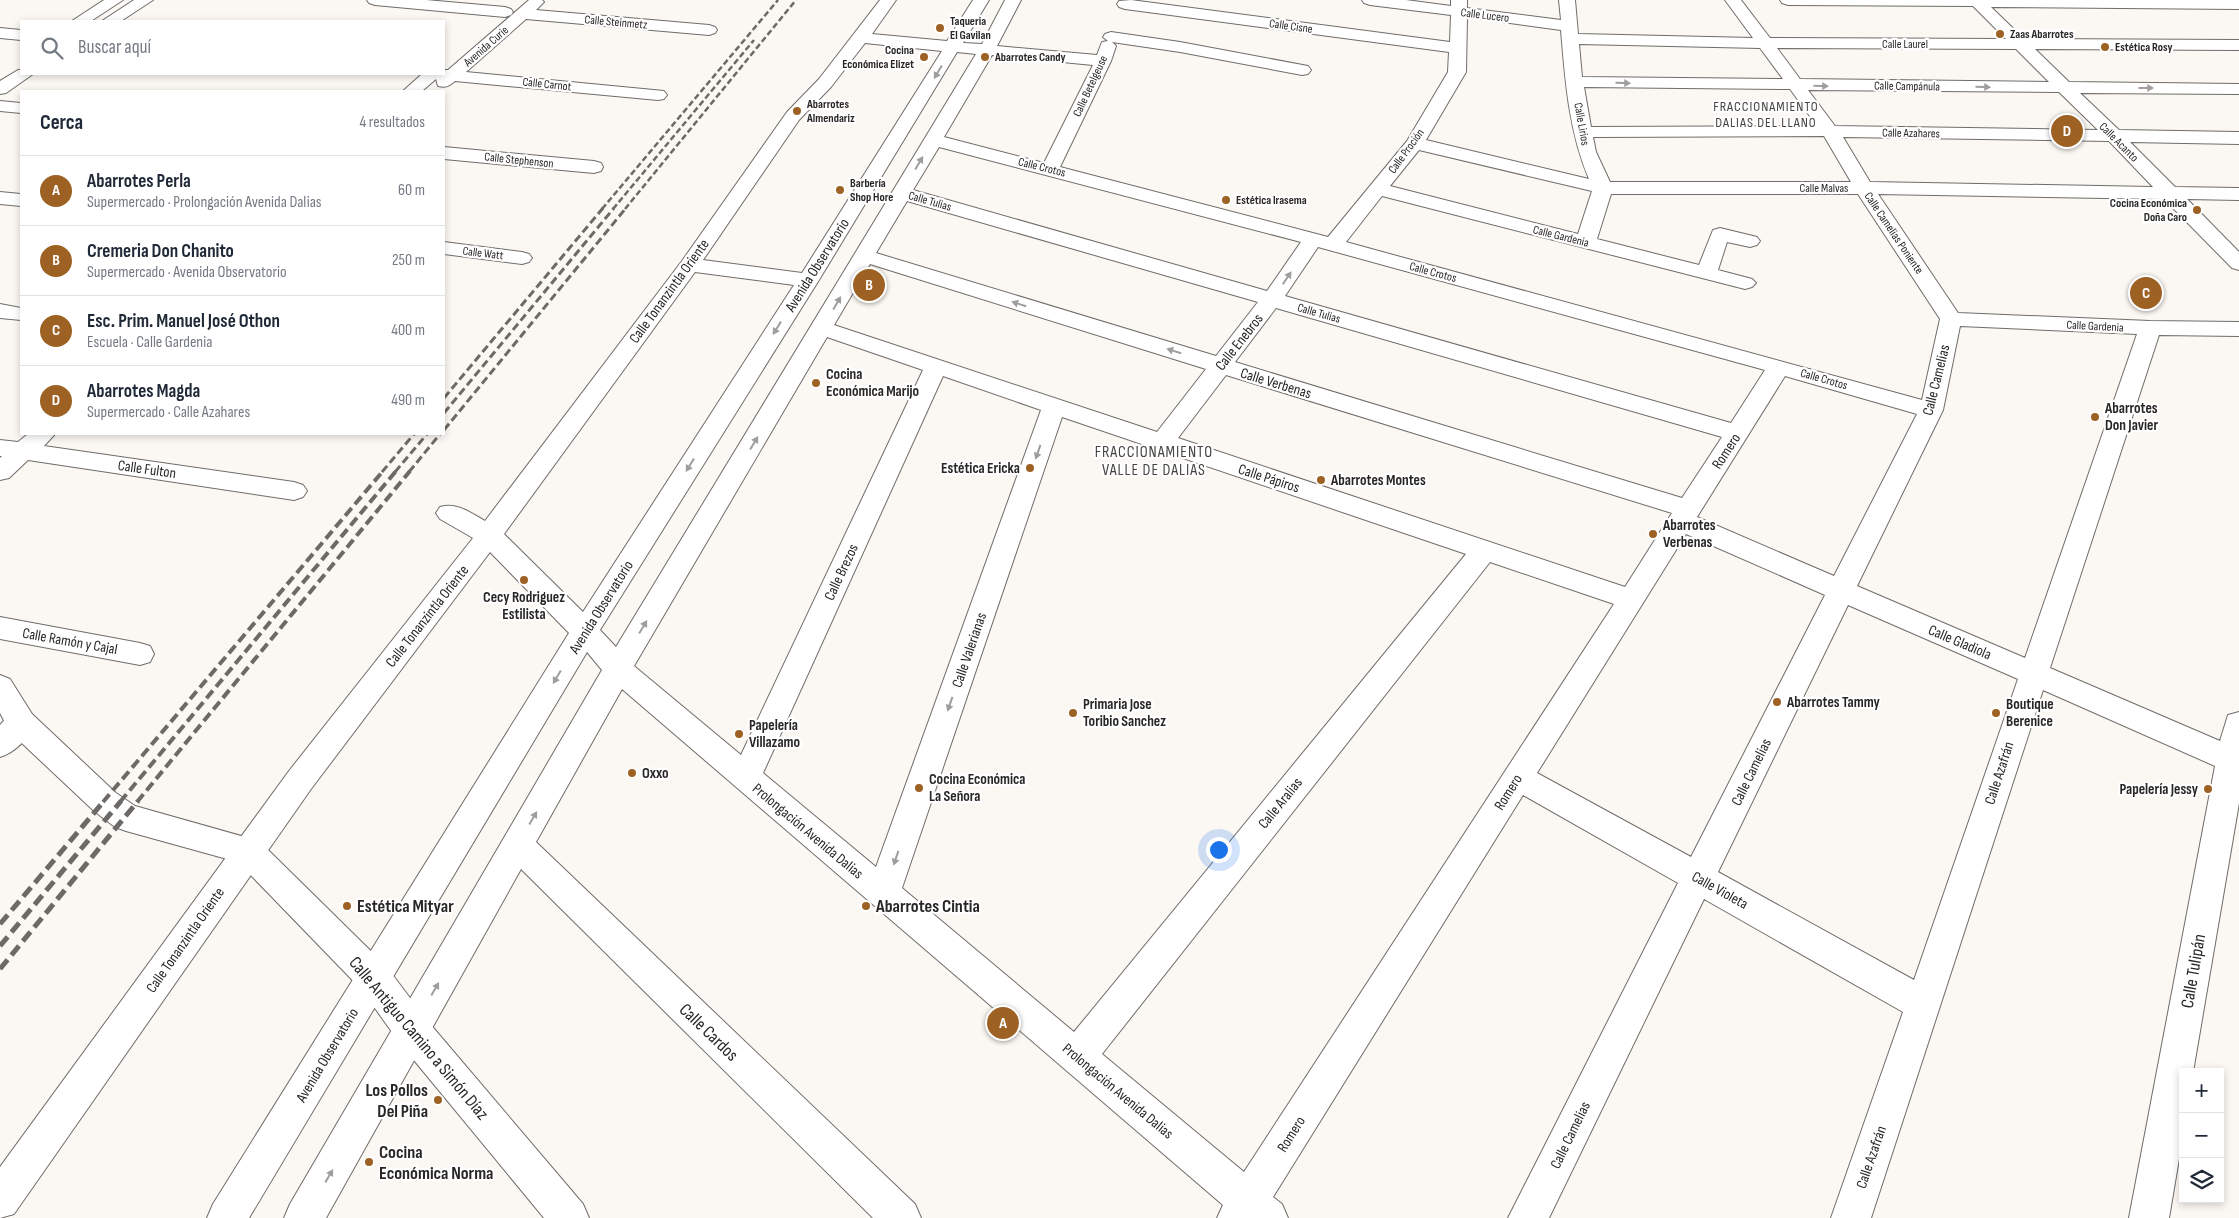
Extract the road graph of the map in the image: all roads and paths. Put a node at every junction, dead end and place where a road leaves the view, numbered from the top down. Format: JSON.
{"nodes":[{"id":1,"x":115,"y":0,"type":"edge"},
{"id":2,"x":145,"y":0,"type":"edge"},
{"id":3,"x":375,"y":0,"type":"edge"},
{"id":4,"x":539,"y":0,"type":"edge"},
{"id":5,"x":888,"y":0,"type":"edge"},
{"id":6,"x":981,"y":0,"type":"edge"},
{"id":7,"x":1013,"y":0,"type":"edge"},
{"id":8,"x":1370,"y":0,"type":"edge"},
{"id":9,"x":1567,"y":0,"type":"edge"},
{"id":10,"x":1733,"y":0,"type":"edge"},
{"id":11,"x":1788,"y":0,"type":"edge"},
{"id":12,"x":1976,"y":1,"type":"edge"},
{"id":13,"x":1126,"y":2,"type":"edge"},
{"id":14,"x":2210,"y":2,"type":"edge"},
{"id":15,"x":1459,"y":6,"type":"edge"},
{"id":16,"x":522,"y":7,"type":"edge"},
{"id":17,"x":505,"y":12,"type":"junction"},
{"id":18,"x":2236,"y":12,"type":"edge"},
{"id":19,"x":82,"y":20,"type":"edge"},
{"id":20,"x":112,"y":20,"type":"edge"},
{"id":21,"x":709,"y":30,"type":"dead end"},
{"id":22,"x":0,"y":33,"type":"edge"},
{"id":23,"x":1570,"y":33,"type":"junction"},
{"id":24,"x":20,"y":35,"type":"edge"},
{"id":25,"x":1111,"y":37,"type":"junction"},
{"id":26,"x":862,"y":38,"type":"junction"},
{"id":27,"x":1765,"y":43,"type":"junction"},
{"id":28,"x":2020,"y":44,"type":"junction"},
{"id":29,"x":2239,"y":45,"type":"edge"},
{"id":30,"x":952,"y":47,"type":"junction"},
{"id":31,"x":1458,"y":48,"type":"junction"},
{"id":32,"x":987,"y":50,"type":"junction"},
{"id":33,"x":1103,"y":61,"type":"junction"},
{"id":34,"x":445,"y":70,"type":"edge"},
{"id":35,"x":445,"y":70,"type":"edge"},
{"id":36,"x":1302,"y":70,"type":"dead end"},
{"id":37,"x":445,"y":71,"type":"edge"},
{"id":38,"x":22,"y":75,"type":"edge"},
{"id":39,"x":431,"y":75,"type":"edge"},
{"id":40,"x":442,"y":75,"type":"edge"},
{"id":41,"x":1574,"y":82,"type":"junction"},
{"id":42,"x":1796,"y":85,"type":"junction"},
{"id":43,"x":2065,"y":88,"type":"junction"},
{"id":44,"x":0,"y":89,"type":"edge"},
{"id":45,"x":2239,"y":89,"type":"edge"},
{"id":46,"x":413,"y":90,"type":"edge"},
{"id":47,"x":434,"y":90,"type":"edge"},
{"id":48,"x":658,"y":95,"type":"dead end"},
{"id":49,"x":0,"y":106,"type":"edge"},
{"id":50,"x":20,"y":108,"type":"edge"},
{"id":51,"x":910,"y":117,"type":"junction"},
{"id":52,"x":945,"y":120,"type":"junction"},
{"id":53,"x":1830,"y":131,"type":"junction"},
{"id":54,"x":1584,"y":132,"type":"junction"},
{"id":55,"x":2114,"y":136,"type":"junction"},
{"id":56,"x":2239,"y":138,"type":"edge"},
{"id":57,"x":933,"y":140,"type":"junction"},
{"id":58,"x":1415,"y":143,"type":"junction"},
{"id":59,"x":445,"y":153,"type":"edge"},
{"id":60,"x":594,"y":167,"type":"dead end"},
{"id":61,"x":1050,"y":170,"type":"junction"},
{"id":62,"x":1604,"y":188,"type":"junction"},
{"id":63,"x":1864,"y":188,"type":"junction"},
{"id":64,"x":1377,"y":189,"type":"junction"},
{"id":65,"x":901,"y":193,"type":"junction"},
{"id":66,"x":2170,"y":194,"type":"junction"},
{"id":67,"x":2239,"y":194,"type":"edge"},
{"id":68,"x":0,"y":198,"type":"edge"},
{"id":69,"x":20,"y":200,"type":"edge"},
{"id":70,"x":845,"y":221,"type":"junction"},
{"id":71,"x":883,"y":225,"type":"junction"},
{"id":72,"x":1750,"y":241,"type":"dead end"},
{"id":73,"x":1323,"y":242,"type":"junction"},
{"id":74,"x":1586,"y":242,"type":"junction"},
{"id":75,"x":445,"y":248,"type":"edge"},
{"id":76,"x":864,"y":256,"type":"junction"},
{"id":77,"x":2236,"y":257,"type":"edge"},
{"id":78,"x":522,"y":258,"type":"dead end"},
{"id":79,"x":689,"y":264,"type":"junction"},
{"id":80,"x":1706,"y":272,"type":"junction"},
{"id":81,"x":808,"y":280,"type":"junction"},
{"id":82,"x":1745,"y":282,"type":"dead end"},
{"id":83,"x":1272,"y":299,"type":"junction"},
{"id":84,"x":0,"y":311,"type":"edge"},
{"id":85,"x":20,"y":314,"type":"edge"},
{"id":86,"x":1951,"y":319,"type":"junction"},
{"id":87,"x":822,"y":328,"type":"junction"},
{"id":88,"x":2150,"y":328,"type":"junction"},
{"id":89,"x":2239,"y":329,"type":"edge"},
{"id":90,"x":936,"y":366,"type":"junction"},
{"id":91,"x":1221,"y":366,"type":"junction"},
{"id":92,"x":1779,"y":366,"type":"junction"},
{"id":93,"x":1054,"y":406,"type":"junction"},
{"id":94,"x":1931,"y":410,"type":"junction"},
{"id":95,"x":1737,"y":433,"type":"junction"},
{"id":96,"x":39,"y":435,"type":"edge"},
{"id":97,"x":1162,"y":442,"type":"junction"},
{"id":98,"x":11,"y":443,"type":"edge"},
{"id":99,"x":0,"y":472,"type":"edge"},
{"id":100,"x":294,"y":491,"type":"dead end"},
{"id":101,"x":449,"y":513,"type":"dead end"},
{"id":102,"x":1684,"y":515,"type":"junction"},
{"id":103,"x":489,"y":535,"type":"junction"},
{"id":104,"x":1484,"y":550,"type":"junction"},
{"id":105,"x":1841,"y":590,"type":"junction"},
{"id":106,"x":1631,"y":599,"type":"junction"},
{"id":107,"x":0,"y":628,"type":"edge"},
{"id":108,"x":585,"y":631,"type":"junction"},
{"id":109,"x":140,"y":654,"type":"dead end"},
{"id":110,"x":618,"y":669,"type":"junction"},
{"id":111,"x":2032,"y":673,"type":"junction"},
{"id":112,"x":0,"y":687,"type":"edge"},
{"id":113,"x":22,"y":723,"type":"junction"},
{"id":114,"x":2239,"y":724,"type":"edge"},
{"id":115,"x":0,"y":745,"type":"edge"},
{"id":116,"x":2235,"y":761,"type":"edge"},
{"id":117,"x":1518,"y":777,"type":"junction"},
{"id":118,"x":746,"y":778,"type":"junction"},
{"id":119,"x":518,"y":845,"type":"junction"},
{"id":120,"x":248,"y":851,"type":"junction"},
{"id":121,"x":1698,"y":878,"type":"junction"},
{"id":122,"x":883,"y":894,"type":"junction"},
{"id":123,"x":374,"y":978,"type":"junction"},
{"id":124,"x":1923,"y":1004,"type":"junction"},
{"id":125,"x":412,"y":1030,"type":"junction"},
{"id":126,"x":1077,"y":1057,"type":"junction"},
{"id":127,"x":0,"y":1200,"type":"edge"},
{"id":128,"x":1251,"y":1212,"type":"edge"},
{"id":129,"x":227,"y":1218,"type":"edge"},
{"id":130,"x":304,"y":1218,"type":"edge"},
{"id":131,"x":568,"y":1218,"type":"edge"},
{"id":132,"x":901,"y":1218,"type":"edge"},
{"id":133,"x":1528,"y":1218,"type":"edge"},
{"id":134,"x":1851,"y":1218,"type":"edge"},
{"id":135,"x":2149,"y":1218,"type":"edge"}],
"edges":[{"from":1,"to":19,"type":"street"},
{"from":2,"to":20,"type":"street"},
{"from":3,"to":17,"type":"street"},
{"from":4,"to":16,"type":"street","name":"Avenida Curie"},
{"from":5,"to":26,"type":"street","name":"Calle Tonanzintla Oriente"},
{"from":6,"to":30,"type":"street","name":"Avenida Observatorio"},
{"from":7,"to":32,"type":"street"},
{"from":8,"to":15,"type":"street","name":"Calle Lucero"},
{"from":9,"to":23,"type":"street","name":"Calle Lirios"},
{"from":10,"to":27,"type":"street","name":"Calle Camelias Poniente"},
{"from":11,"to":12,"type":"street"},
{"from":12,"to":14,"type":"street"},
{"from":12,"to":28,"type":"street","name":"Calle Acanto"},
{"from":13,"to":25,"type":"street","name":"Calle Betelgeuse"},
{"from":13,"to":31,"type":"street","name":"Calle Cisne"},
{"from":14,"to":18,"type":"street"},
{"from":15,"to":23,"type":"street","name":"Calle Lucero"},
{"from":15,"to":31,"type":"street","name":"Calle Proción"},
{"from":16,"to":17,"type":"street","name":"Avenida Curie"},
{"from":16,"to":21,"type":"street","name":"Calle Steinmetz"},
{"from":16,"to":35,"type":"street","name":"Avenida Curie"},
{"from":17,"to":34,"type":"street","name":"Avenida Curie"},
{"from":22,"to":24,"type":"street"},
{"from":23,"to":27,"type":"street","name":"Calle Laurel"},
{"from":23,"to":41,"type":"street","name":"Calle Lirios"},
{"from":25,"to":33,"type":"street","name":"Calle Betelgeuse"},
{"from":25,"to":36,"type":"street"},
{"from":26,"to":30,"type":"street"},
{"from":26,"to":79,"type":"street","name":"Calle Tonanzintla Oriente"},
{"from":27,"to":28,"type":"street","name":"Calle Laurel"},
{"from":27,"to":42,"type":"street","name":"Calle Camelias Poniente"},
{"from":28,"to":29,"type":"street","name":"Calle Laurel"},
{"from":28,"to":43,"type":"street","name":"Calle Acanto"},
{"from":30,"to":32,"type":"street"},
{"from":30,"to":51,"type":"street","name":"Avenida Observatorio","one_way":true},
{"from":31,"to":58,"type":"street","name":"Calle Proción"},
{"from":32,"to":33,"type":"street"},
{"from":32,"to":52,"type":"street"},
{"from":33,"to":61,"type":"street","name":"Calle Betelgeuse"},
{"from":37,"to":48,"type":"street","name":"Calle Carnot"},
{"from":38,"to":44,"type":"street"},
{"from":39,"to":46,"type":"street"},
{"from":40,"to":47,"type":"street","name":"Avenida Curie"},
{"from":41,"to":42,"type":"street","name":"Calle Campánula","one_way":true},
{"from":41,"to":54,"type":"street","name":"Calle Lirios"},
{"from":42,"to":43,"type":"street","name":"Calle Campánula","one_way":true},
{"from":42,"to":53,"type":"street","name":"Calle Camelias Poniente"},
{"from":43,"to":45,"type":"street","name":"Calle Campánula","one_way":true},
{"from":43,"to":55,"type":"street","name":"Calle Acanto"},
{"from":49,"to":50,"type":"street"},
{"from":51,"to":52,"type":"street"},
{"from":51,"to":70,"type":"street","name":"Avenida Observatorio"},
{"from":52,"to":57,"type":"street"},
{"from":53,"to":54,"type":"street","name":"Calle Azahares"},
{"from":53,"to":55,"type":"street","name":"Calle Azahares"},
{"from":53,"to":63,"type":"street","name":"Calle Camelias Poniente"},
{"from":54,"to":62,"type":"street","name":"Calle Lirios"},
{"from":55,"to":56,"type":"street","name":"Calle Azahares"},
{"from":55,"to":66,"type":"street","name":"Calle Acanto"},
{"from":57,"to":61,"type":"street","name":"Calle Crotos"},
{"from":65,"to":57,"type":"street","one_way":true},
{"from":58,"to":62,"type":"street","name":"Calle Malvas"},
{"from":58,"to":64,"type":"street","name":"Calle Proción"},
{"from":59,"to":60,"type":"street","name":"Calle Stephenson"},
{"from":61,"to":73,"type":"street","name":"Calle Crotos"},
{"from":62,"to":63,"type":"street","name":"Calle Malvas"},
{"from":62,"to":74,"type":"street"},
{"from":63,"to":66,"type":"street","name":"Calle Malvas"},
{"from":63,"to":86,"type":"street","name":"Calle Camelias Poniente"},
{"from":64,"to":73,"type":"street","name":"Calle Proción"},
{"from":64,"to":74,"type":"street","name":"Calle Gardenia"},
{"from":65,"to":71,"type":"street"},
{"from":65,"to":83,"type":"street","name":"Calle Tulias"},
{"from":66,"to":67,"type":"street","name":"Calle Malvas"},
{"from":66,"to":77,"type":"street","name":"Calle Acanto"},
{"from":68,"to":69,"type":"street"},
{"from":70,"to":71,"type":"street"},
{"from":70,"to":81,"type":"street","name":"Avenida Observatorio"},
{"from":71,"to":76,"type":"street"},
{"from":72,"to":80,"type":"street"},
{"from":83,"to":73,"type":"street","name":"Calle Enebros","one_way":true},
{"from":73,"to":92,"type":"street","name":"Calle Crotos"},
{"from":74,"to":80,"type":"street","name":"Calle Gardenia"},
{"from":75,"to":78,"type":"street","name":"Calle Watt"},
{"from":87,"to":76,"type":"street","one_way":true},
{"from":91,"to":76,"type":"street","name":"Calle Verbenas","one_way":true},
{"from":79,"to":81,"type":"street"},
{"from":79,"to":103,"type":"street","name":"Calle Tonanzintla Oriente"},
{"from":80,"to":82,"type":"street","name":"Calle Gardenia"},
{"from":81,"to":108,"type":"street","name":"Avenida Observatorio","one_way":true},
{"from":83,"to":91,"type":"street","name":"Calle Enebros"},
{"from":83,"to":95,"type":"street","name":"Calle Tulias"},
{"from":84,"to":85,"type":"street"},
{"from":86,"to":88,"type":"street","name":"Calle Gardenia"},
{"from":86,"to":94,"type":"street","name":"Calle Camelias"},
{"from":87,"to":90,"type":"street","name":"Calle Pápiros"},
{"from":110,"to":87,"type":"street","one_way":true},
{"from":88,"to":89,"type":"street","name":"Calle Gardenia"},
{"from":88,"to":111,"type":"street","name":"Calle Azafrán"},
{"from":90,"to":93,"type":"street","name":"Calle Pápiros"},
{"from":90,"to":118,"type":"street","name":"Calle Brezos"},
{"from":91,"to":97,"type":"street","name":"Calle Enebros"},
{"from":91,"to":102,"type":"street","name":"Calle Verbenas"},
{"from":92,"to":94,"type":"street","name":"Calle Crotos"},
{"from":92,"to":95,"type":"street","name":"Romero"},
{"from":93,"to":97,"type":"street","name":"Calle Pápiros"},
{"from":93,"to":122,"type":"street","name":"Calle Valerianas","one_way":true},
{"from":94,"to":105,"type":"street","name":"Calle Camelias"},
{"from":95,"to":102,"type":"street","name":"Romero"},
{"from":96,"to":98,"type":"street"},
{"from":97,"to":104,"type":"street","name":"Calle Pápiros"},
{"from":98,"to":99,"type":"street"},
{"from":98,"to":100,"type":"street","name":"Calle Fulton"},
{"from":101,"to":103,"type":"street","name":"Prolongación Avenida Dalias"},
{"from":102,"to":105,"type":"street","name":"Calle Gladiola"},
{"from":102,"to":106,"type":"street","name":"Romero"},
{"from":103,"to":108,"type":"street","name":"Prolongación Avenida Dalias"},
{"from":103,"to":120,"type":"street","name":"Calle Tonanzintla Oriente"},
{"from":104,"to":106,"type":"street","name":"Calle Pápiros"},
{"from":104,"to":126,"type":"street","name":"Calle Aralias"},
{"from":105,"to":111,"type":"street","name":"Calle Gladiola"},
{"from":105,"to":121,"type":"street","name":"Calle Camelias"},
{"from":106,"to":117,"type":"street","name":"Romero"},
{"from":107,"to":109,"type":"street","name":"Calle Ramón y Cajal"},
{"from":108,"to":110,"type":"street","name":"Prolongación Avenida Dalias"},
{"from":108,"to":123,"type":"street","name":"Avenida Observatorio","one_way":true},
{"from":110,"to":118,"type":"street","name":"Prolongación Avenida Dalias"},
{"from":119,"to":110,"type":"street","one_way":true},
{"from":111,"to":116,"type":"street","name":"Calle Gladiola"},
{"from":111,"to":124,"type":"street","name":"Calle Azafrán"},
{"from":112,"to":113,"type":"street","name":"Calle Antiguo Camino a Simón Díaz"},
{"from":113,"to":115,"type":"street"},
{"from":113,"to":120,"type":"street","name":"Calle Antiguo Camino a Simón Díaz"},
{"from":114,"to":116,"type":"street","name":"Calle Tulipán"},
{"from":116,"to":135,"type":"street","name":"Calle Tulipán"},
{"from":117,"to":121,"type":"street","name":"Calle Violeta"},
{"from":117,"to":128,"type":"street","name":"Romero"},
{"from":118,"to":122,"type":"street","name":"Prolongación Avenida Dalias"},
{"from":125,"to":119,"type":"street","one_way":true},
{"from":119,"to":132,"type":"street","name":"Calle Cardos"},
{"from":120,"to":123,"type":"street","name":"Calle Antiguo Camino a Simón Díaz"},
{"from":120,"to":127,"type":"street","name":"Calle Tonanzintla Oriente"},
{"from":121,"to":124,"type":"street","name":"Calle Violeta"},
{"from":121,"to":133,"type":"street","name":"Calle Camelias"},
{"from":122,"to":126,"type":"street","name":"Prolongación Avenida Dalias"},
{"from":123,"to":125,"type":"street","name":"Calle Antiguo Camino a Simón Díaz"},
{"from":123,"to":129,"type":"street","name":"Avenida Observatorio"},
{"from":124,"to":134,"type":"street","name":"Calle Azafrán"},
{"from":130,"to":125,"type":"street","one_way":true},
{"from":125,"to":131,"type":"street","name":"Calle Antiguo Camino a Simón Díaz"},
{"from":126,"to":128,"type":"street","name":"Prolongación Avenida Dalias"}]}
